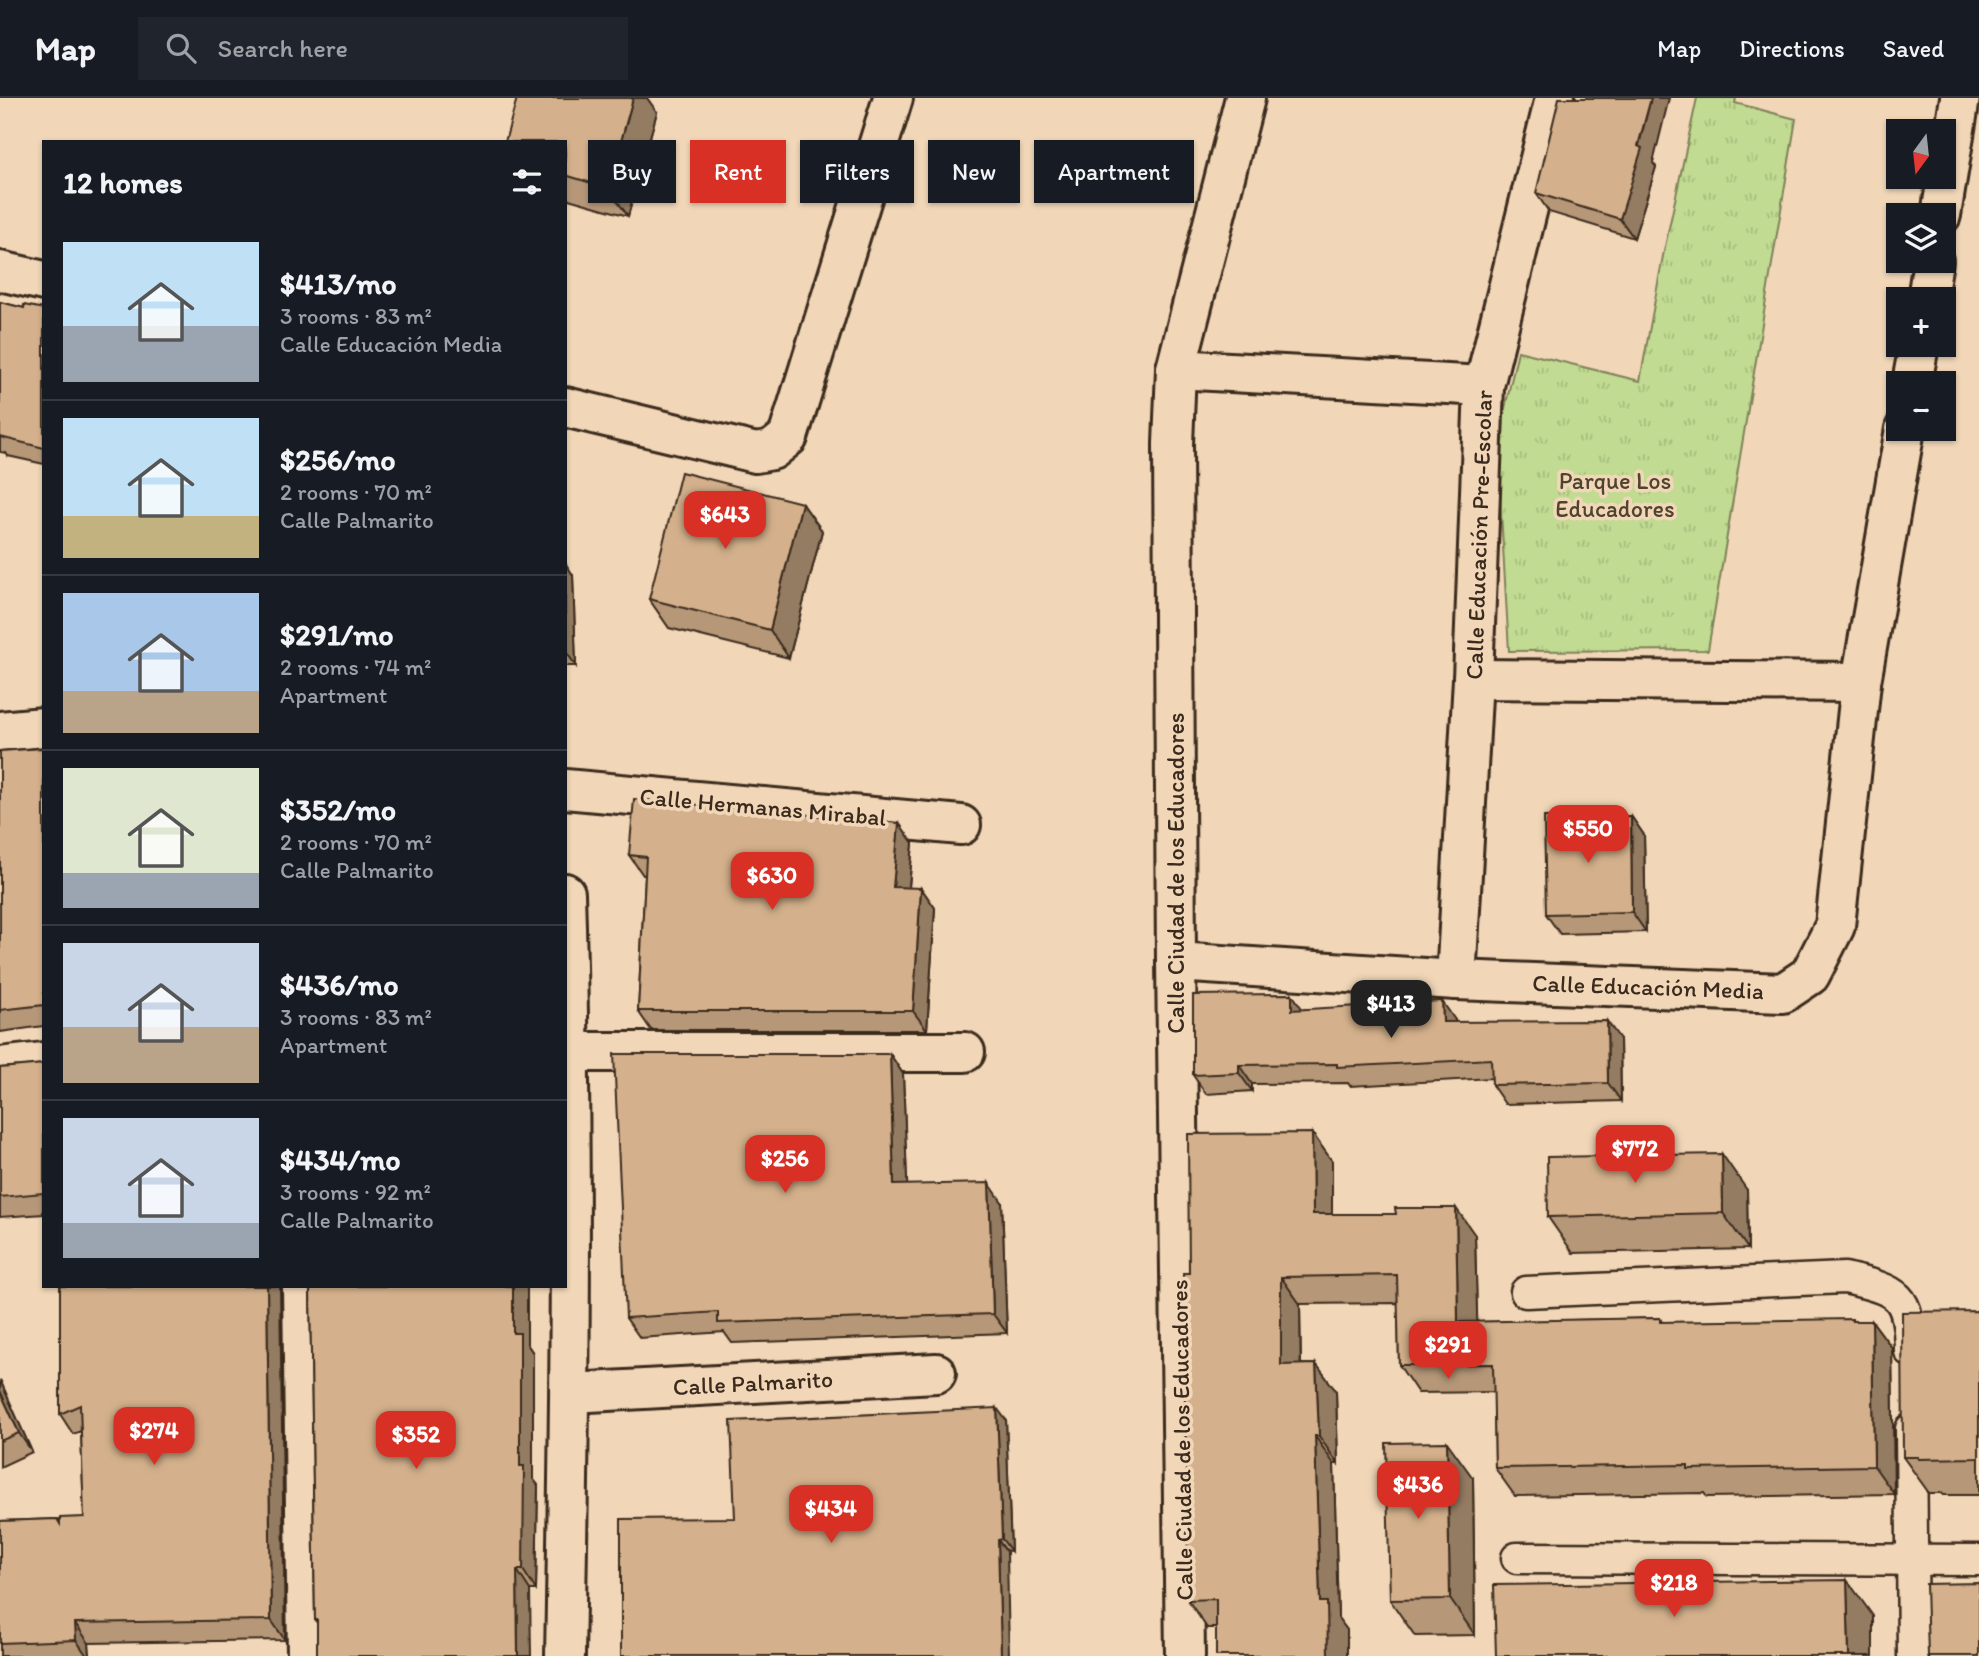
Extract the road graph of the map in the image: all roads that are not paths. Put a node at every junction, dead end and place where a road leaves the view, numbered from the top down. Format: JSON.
{"nodes":[{"id":1,"x":1245,"y":98,"type":"edge"},
{"id":2,"x":1555,"y":98,"type":"edge"},
{"id":3,"x":1960,"y":98,"type":"edge"},
{"id":4,"x":885,"y":100,"type":"edge"},
{"id":5,"x":1943,"y":203,"type":"edge"},
{"id":6,"x":0,"y":271,"type":"edge"},
{"id":7,"x":42,"y":281,"type":"edge"},
{"id":8,"x":1176,"y":369,"type":"junction"},
{"id":9,"x":1484,"y":386,"type":"junction"},
{"id":10,"x":567,"y":407,"type":"edge"},
{"id":11,"x":1903,"y":441,"type":"edge"},
{"id":12,"x":1473,"y":678,"type":"junction"},
{"id":13,"x":1861,"y":682,"type":"junction"},
{"id":14,"x":42,"y":727,"type":"edge"},
{"id":15,"x":0,"y":731,"type":"edge"},
{"id":16,"x":567,"y":789,"type":"edge"},
{"id":17,"x":961,"y":824,"type":"dead end"},
{"id":18,"x":567,"y":957,"type":"edge"},
{"id":19,"x":1176,"y":962,"type":"junction"},
{"id":20,"x":1456,"y":980,"type":"junction"},
{"id":21,"x":570,"y":1052,"type":"junction"},
{"id":22,"x":965,"y":1052,"type":"dead end"},
{"id":23,"x":42,"y":1062,"type":"edge"},
{"id":24,"x":0,"y":1067,"type":"edge"},
{"id":25,"x":302,"y":1288,"type":"edge"},
{"id":26,"x":1526,"y":1292,"type":"dead end"},
{"id":27,"x":936,"y":1373,"type":"dead end"},
{"id":28,"x":570,"y":1393,"type":"junction"},
{"id":29,"x":1517,"y":1559,"type":"dead end"},
{"id":30,"x":1912,"y":1559,"type":"junction"},
{"id":31,"x":1979,"y":1560,"type":"edge"},
{"id":32,"x":307,"y":1656,"type":"edge"},
{"id":33,"x":565,"y":1656,"type":"edge"},
{"id":34,"x":1185,"y":1656,"type":"edge"},
{"id":35,"x":1913,"y":1656,"type":"edge"}],
"edges":[{"from":1,"to":8,"type":"street","name":"Calle Ciudad de los Educadores"},
{"from":2,"to":9,"type":"street","name":"Calle Educación Pre-Escolar"},
{"from":3,"to":5,"type":"street"},
{"from":4,"to":10,"type":"street"},
{"from":6,"to":7,"type":"street"},
{"from":8,"to":9,"type":"street"},
{"from":8,"to":19,"type":"street","name":"Calle Ciudad de los Educadores"},
{"from":9,"to":12,"type":"street","name":"Calle Educación Pre-Escolar"},
{"from":11,"to":13,"type":"street","name":"Calle Educación Media"},
{"from":12,"to":13,"type":"street"},
{"from":12,"to":20,"type":"street","name":"Calle Educación Pre-Escolar"},
{"from":13,"to":20,"type":"street","name":"Calle Educación Media"},
{"from":14,"to":15,"type":"street"},
{"from":16,"to":17,"type":"street","name":"Calle Hermanas Mirabal"},
{"from":18,"to":21,"type":"street"},
{"from":19,"to":20,"type":"street","name":"Calle Educación Media"},
{"from":19,"to":34,"type":"street","name":"Calle Ciudad de los Educadores"},
{"from":21,"to":22,"type":"street"},
{"from":21,"to":28,"type":"street"},
{"from":23,"to":24,"type":"street"},
{"from":25,"to":32,"type":"street"},
{"from":26,"to":30,"type":"lane"},
{"from":27,"to":28,"type":"street","name":"Calle Palmarito"},
{"from":28,"to":33,"type":"street"},
{"from":29,"to":30,"type":"lane"},
{"from":30,"to":31,"type":"lane"},
{"from":30,"to":35,"type":"lane"}]}
